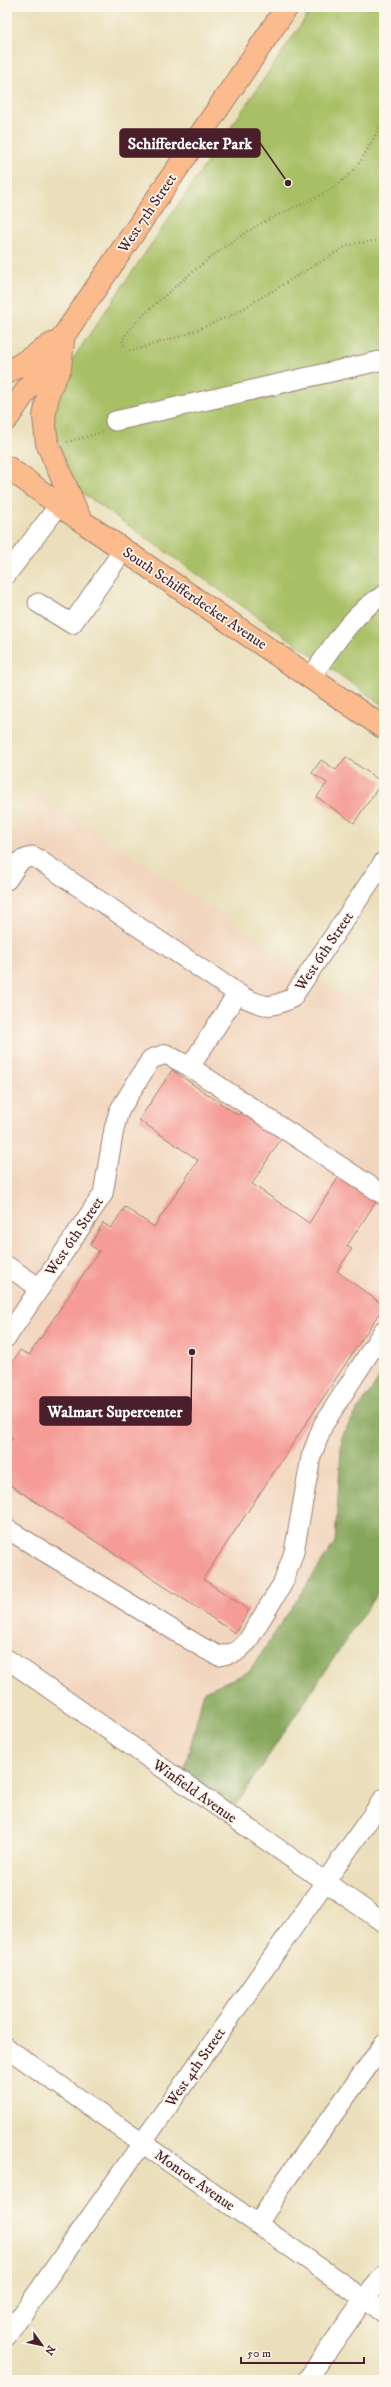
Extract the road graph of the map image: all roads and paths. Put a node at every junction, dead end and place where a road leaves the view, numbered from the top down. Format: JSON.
{"nodes":[{"id":1,"x":287,"y":7,"type":"edge"},
{"id":2,"x":384,"y":117,"type":"edge"},
{"id":3,"x":384,"y":240,"type":"edge"},
{"id":4,"x":63,"y":337,"type":"junction"},
{"id":5,"x":384,"y":360,"type":"edge"},
{"id":6,"x":7,"y":373,"type":"edge"},
{"id":7,"x":7,"y":419,"type":"edge"},
{"id":8,"x":115,"y":421,"type":"joint"},
{"id":9,"x":63,"y":443,"type":"dead end"},
{"id":10,"x":7,"y":467,"type":"edge"},
{"id":11,"x":59,"y":505,"type":"junction"},
{"id":12,"x":80,"y":520,"type":"junction"},
{"id":13,"x":124,"y":549,"type":"junction"},
{"id":14,"x":7,"y":574,"type":"edge"},
{"id":15,"x":384,"y":595,"type":"edge"},
{"id":16,"x":38,"y":603,"type":"dead end"},
{"id":17,"x":311,"y":677,"type":"junction"},
{"id":18,"x":384,"y":728,"type":"edge"},
{"id":19,"x":384,"y":861,"type":"edge"},
{"id":20,"x":7,"y":880,"type":"edge"},
{"id":21,"x":237,"y":994,"type":"junction"},
{"id":22,"x":190,"y":1067,"type":"junction"},
{"id":23,"x":384,"y":1195,"type":"edge"},
{"id":24,"x":7,"y":1266,"type":"edge"},
{"id":25,"x":40,"y":1288,"type":"junction"},
{"id":26,"x":384,"y":1330,"type":"edge"},
{"id":27,"x":7,"y":1337,"type":"edge"},
{"id":28,"x":7,"y":1528,"type":"edge"},
{"id":29,"x":7,"y":1658,"type":"edge"},
{"id":30,"x":384,"y":1798,"type":"edge"},
{"id":31,"x":325,"y":1882,"type":"junction"},
{"id":32,"x":384,"y":1923,"type":"edge"},
{"id":33,"x":384,"y":2044,"type":"edge"},
{"id":34,"x":7,"y":2048,"type":"edge"},
{"id":35,"x":142,"y":2143,"type":"junction"},
{"id":36,"x":258,"y":2224,"type":"junction"},
{"id":37,"x":384,"y":2275,"type":"edge"},
{"id":38,"x":364,"y":2299,"type":"junction"},
{"id":39,"x":384,"y":2312,"type":"edge"},
{"id":40,"x":7,"y":2336,"type":"edge"},
{"id":41,"x":307,"y":2380,"type":"edge"}],
"edges":[{"from":1,"to":4,"type":"main road","name":"West 7th Street"},
{"from":2,"to":3,"type":"path"},
{"from":4,"to":6,"type":"main road"},
{"from":4,"to":7,"type":"main road","name":"West 7th Street"},
{"from":4,"to":12,"type":"main road"},
{"from":5,"to":8,"type":"street"},
{"from":8,"to":9,"type":"path"},
{"from":10,"to":11,"type":"main road","name":"South Schifferdecker Avenue"},
{"from":11,"to":12,"type":"main road","name":"South Schifferdecker Avenue"},
{"from":11,"to":14,"type":"street"},
{"from":12,"to":13,"type":"main road","name":"South Schifferdecker Avenue"},
{"from":13,"to":16,"type":"street"},
{"from":13,"to":17,"type":"main road","name":"South Schifferdecker Avenue"},
{"from":15,"to":17,"type":"street"},
{"from":17,"to":18,"type":"main road","name":"South Schifferdecker Avenue"},
{"from":19,"to":21,"type":"street","name":"West 6th Street"},
{"from":20,"to":21,"type":"street","name":"West 6th Street"},
{"from":21,"to":22,"type":"street"},
{"from":22,"to":23,"type":"street","name":"West 6th Street"},
{"from":22,"to":25,"type":"street","name":"West 6th Street"},
{"from":24,"to":25,"type":"street"},
{"from":25,"to":27,"type":"street","name":"West 6th Street"},
{"from":26,"to":28,"type":"street"},
{"from":29,"to":31,"type":"street","name":"Winfield Avenue"},
{"from":30,"to":31,"type":"street","name":"West 4th Street"},
{"from":31,"to":32,"type":"street","name":"Winfield Avenue"},
{"from":31,"to":35,"type":"street","name":"West 4th Street"},
{"from":33,"to":36,"type":"street"},
{"from":34,"to":35,"type":"street","name":"Monroe Avenue"},
{"from":35,"to":36,"type":"street","name":"Monroe Avenue"},
{"from":35,"to":40,"type":"street","name":"West 4th Street"},
{"from":36,"to":38,"type":"street","name":"Monroe Avenue"},
{"from":37,"to":38,"type":"street"},
{"from":38,"to":39,"type":"street","name":"Monroe Avenue"},
{"from":38,"to":41,"type":"street"}]}
